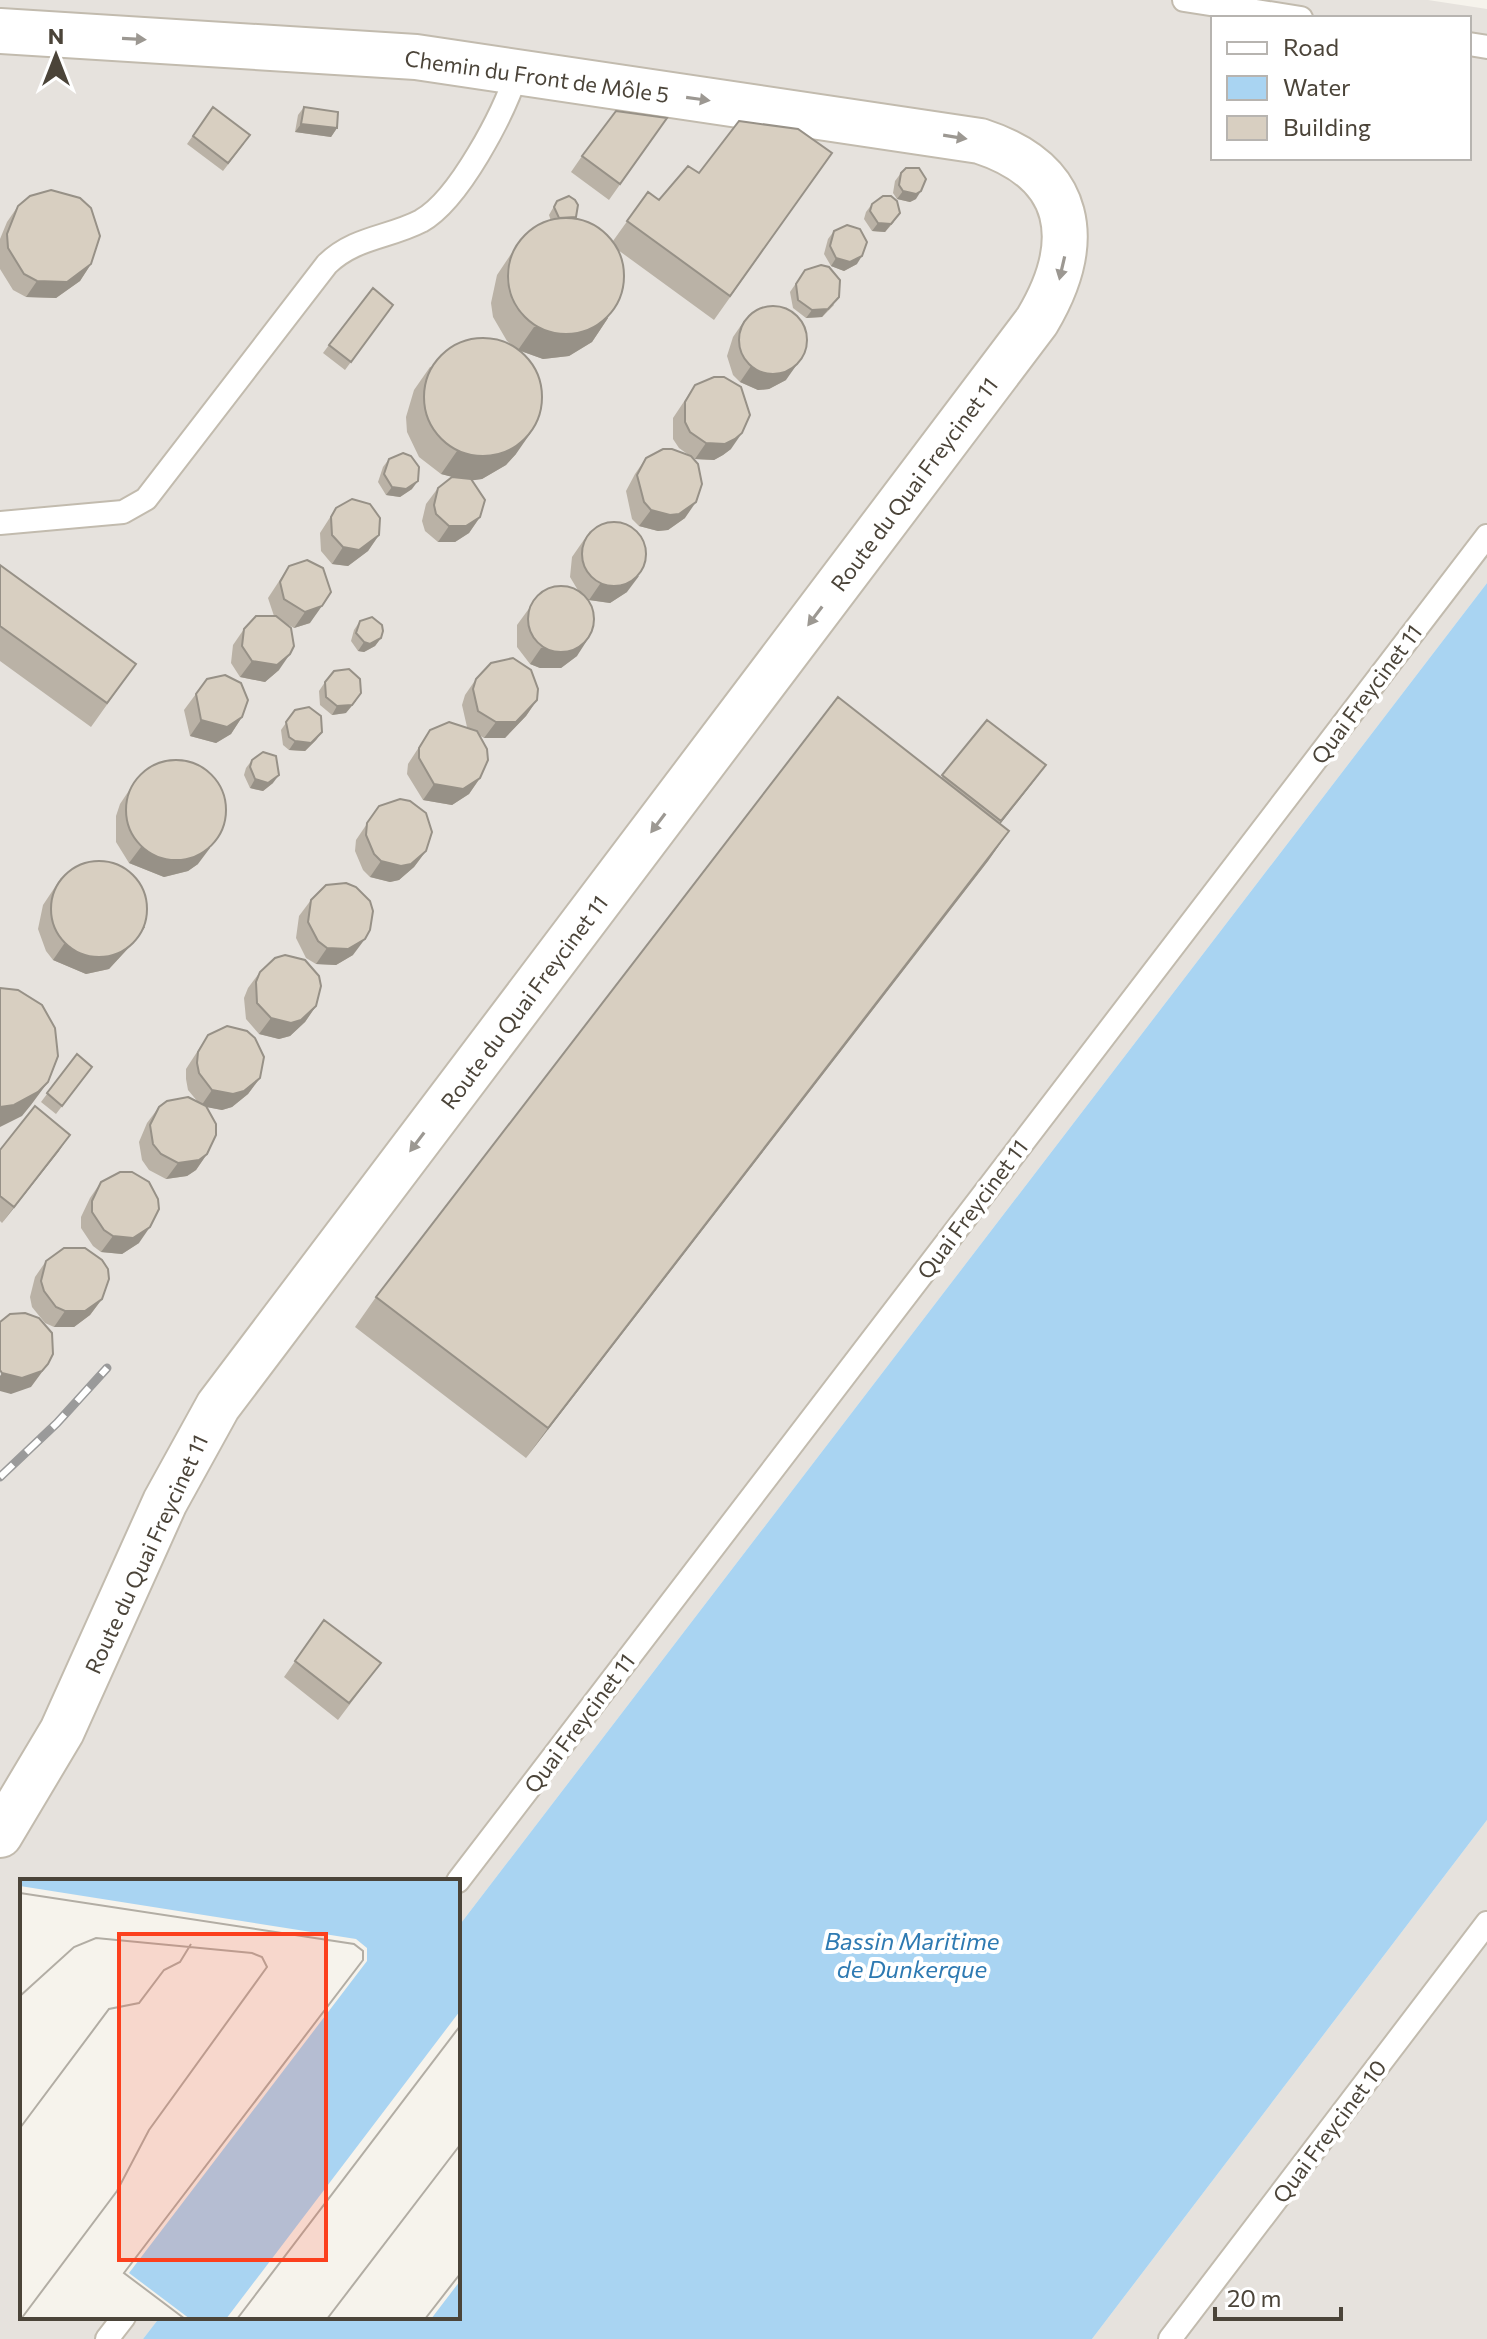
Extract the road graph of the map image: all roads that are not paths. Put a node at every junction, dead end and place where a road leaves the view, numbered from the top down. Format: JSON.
{"nodes":[{"id":1,"x":1184,"y":0,"type":"edge"},
{"id":2,"x":1288,"y":16,"type":"edge"},
{"id":3,"x":0,"y":31,"type":"edge"},
{"id":4,"x":517,"y":72,"type":"junction"},
{"id":5,"x":1052,"y":193,"type":"joint"},
{"id":6,"x":0,"y":523,"type":"edge"},
{"id":7,"x":1487,"y":536,"type":"edge"},
{"id":8,"x":0,"y":1835,"type":"edge"},
{"id":9,"x":460,"y":1879,"type":"edge"},
{"id":10,"x":1487,"y":1923,"type":"edge"},
{"id":11,"x":122,"y":2319,"type":"edge"},
{"id":12,"x":107,"y":2339,"type":"edge"},
{"id":13,"x":1170,"y":2339,"type":"edge"}],
"edges":[{"from":1,"to":2,"type":"lane"},
{"from":3,"to":4,"type":"street","name":"Chemin du Front de Môle 5","one_way":true},
{"from":4,"to":5,"type":"street","name":"Chemin du Front de Môle 5","one_way":true},
{"from":4,"to":6,"type":"lane"},
{"from":5,"to":8,"type":"street","name":"Route du Quai Freycinet 11","one_way":true},
{"from":7,"to":9,"type":"lane","name":"Quai Freycinet 11"},
{"from":10,"to":13,"type":"lane","name":"Quai Freycinet 10"},
{"from":11,"to":12,"type":"lane"}]}
